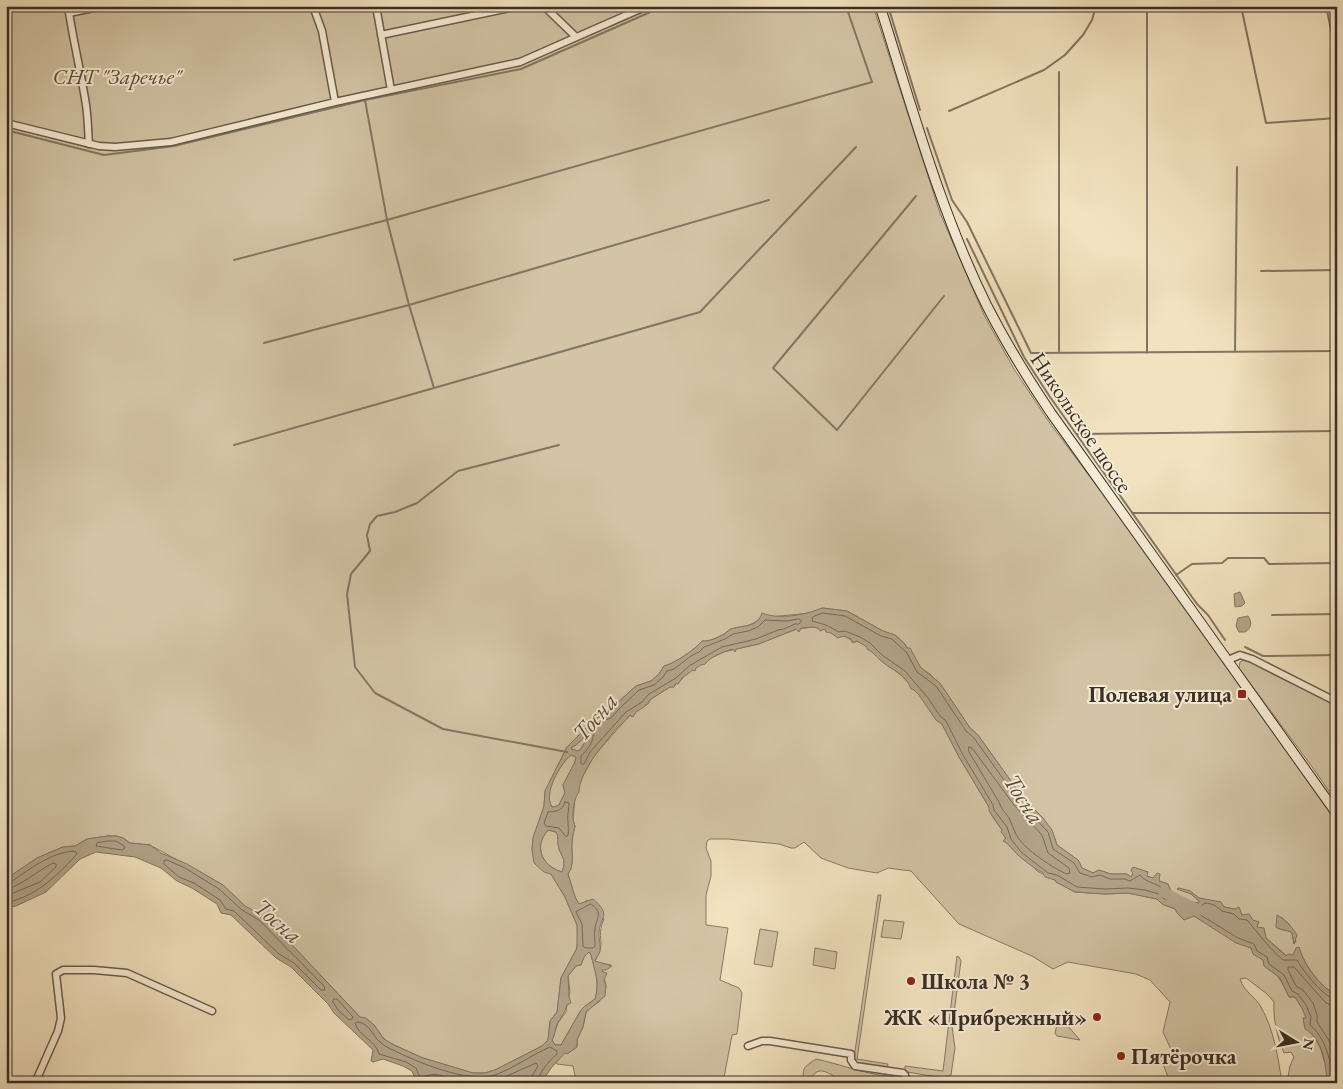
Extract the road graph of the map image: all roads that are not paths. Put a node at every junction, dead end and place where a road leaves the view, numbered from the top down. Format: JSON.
{"nodes":[{"id":1,"x":103,"y":6,"type":"edge"},
{"id":2,"x":313,"y":6,"type":"edge"},
{"id":3,"x":376,"y":6,"type":"edge"},
{"id":4,"x":518,"y":6,"type":"edge"},
{"id":5,"x":544,"y":6,"type":"edge"},
{"id":6,"x":647,"y":6,"type":"edge"},
{"id":7,"x":880,"y":6,"type":"edge"},
{"id":8,"x":68,"y":10,"type":"edge"},
{"id":9,"x":381,"y":34,"type":"junction"},
{"id":10,"x":576,"y":37,"type":"junction"},
{"id":11,"x":391,"y":90,"type":"junction"},
{"id":12,"x":335,"y":102,"type":"junction"},
{"id":13,"x":6,"y":124,"type":"edge"},
{"id":14,"x":89,"y":144,"type":"junction"},
{"id":15,"x":1228,"y":660,"type":"junction"},
{"id":16,"x":1337,"y":702,"type":"edge"},
{"id":17,"x":1337,"y":814,"type":"edge"},
{"id":18,"x":212,"y":1011,"type":"dead end"},
{"id":19,"x":748,"y":1046,"type":"dead end"},
{"id":20,"x":35,"y":1083,"type":"edge"},
{"id":21,"x":906,"y":1083,"type":"edge"}],
"edges":[{"from":1,"to":8,"type":"street"},
{"from":2,"to":12,"type":"street"},
{"from":3,"to":9,"type":"street"},
{"from":4,"to":9,"type":"street"},
{"from":5,"to":10,"type":"street"},
{"from":6,"to":10,"type":"street"},
{"from":7,"to":15,"type":"main road","name":"Никольское шоссе"},
{"from":8,"to":14,"type":"street"},
{"from":9,"to":11,"type":"street"},
{"from":10,"to":11,"type":"street"},
{"from":11,"to":12,"type":"street"},
{"from":12,"to":14,"type":"street"},
{"from":13,"to":14,"type":"street"},
{"from":15,"to":16,"type":"street"},
{"from":15,"to":17,"type":"main road","name":"Никольское шоссе"},
{"from":18,"to":20,"type":"street"},
{"from":19,"to":21,"type":"street"}]}
